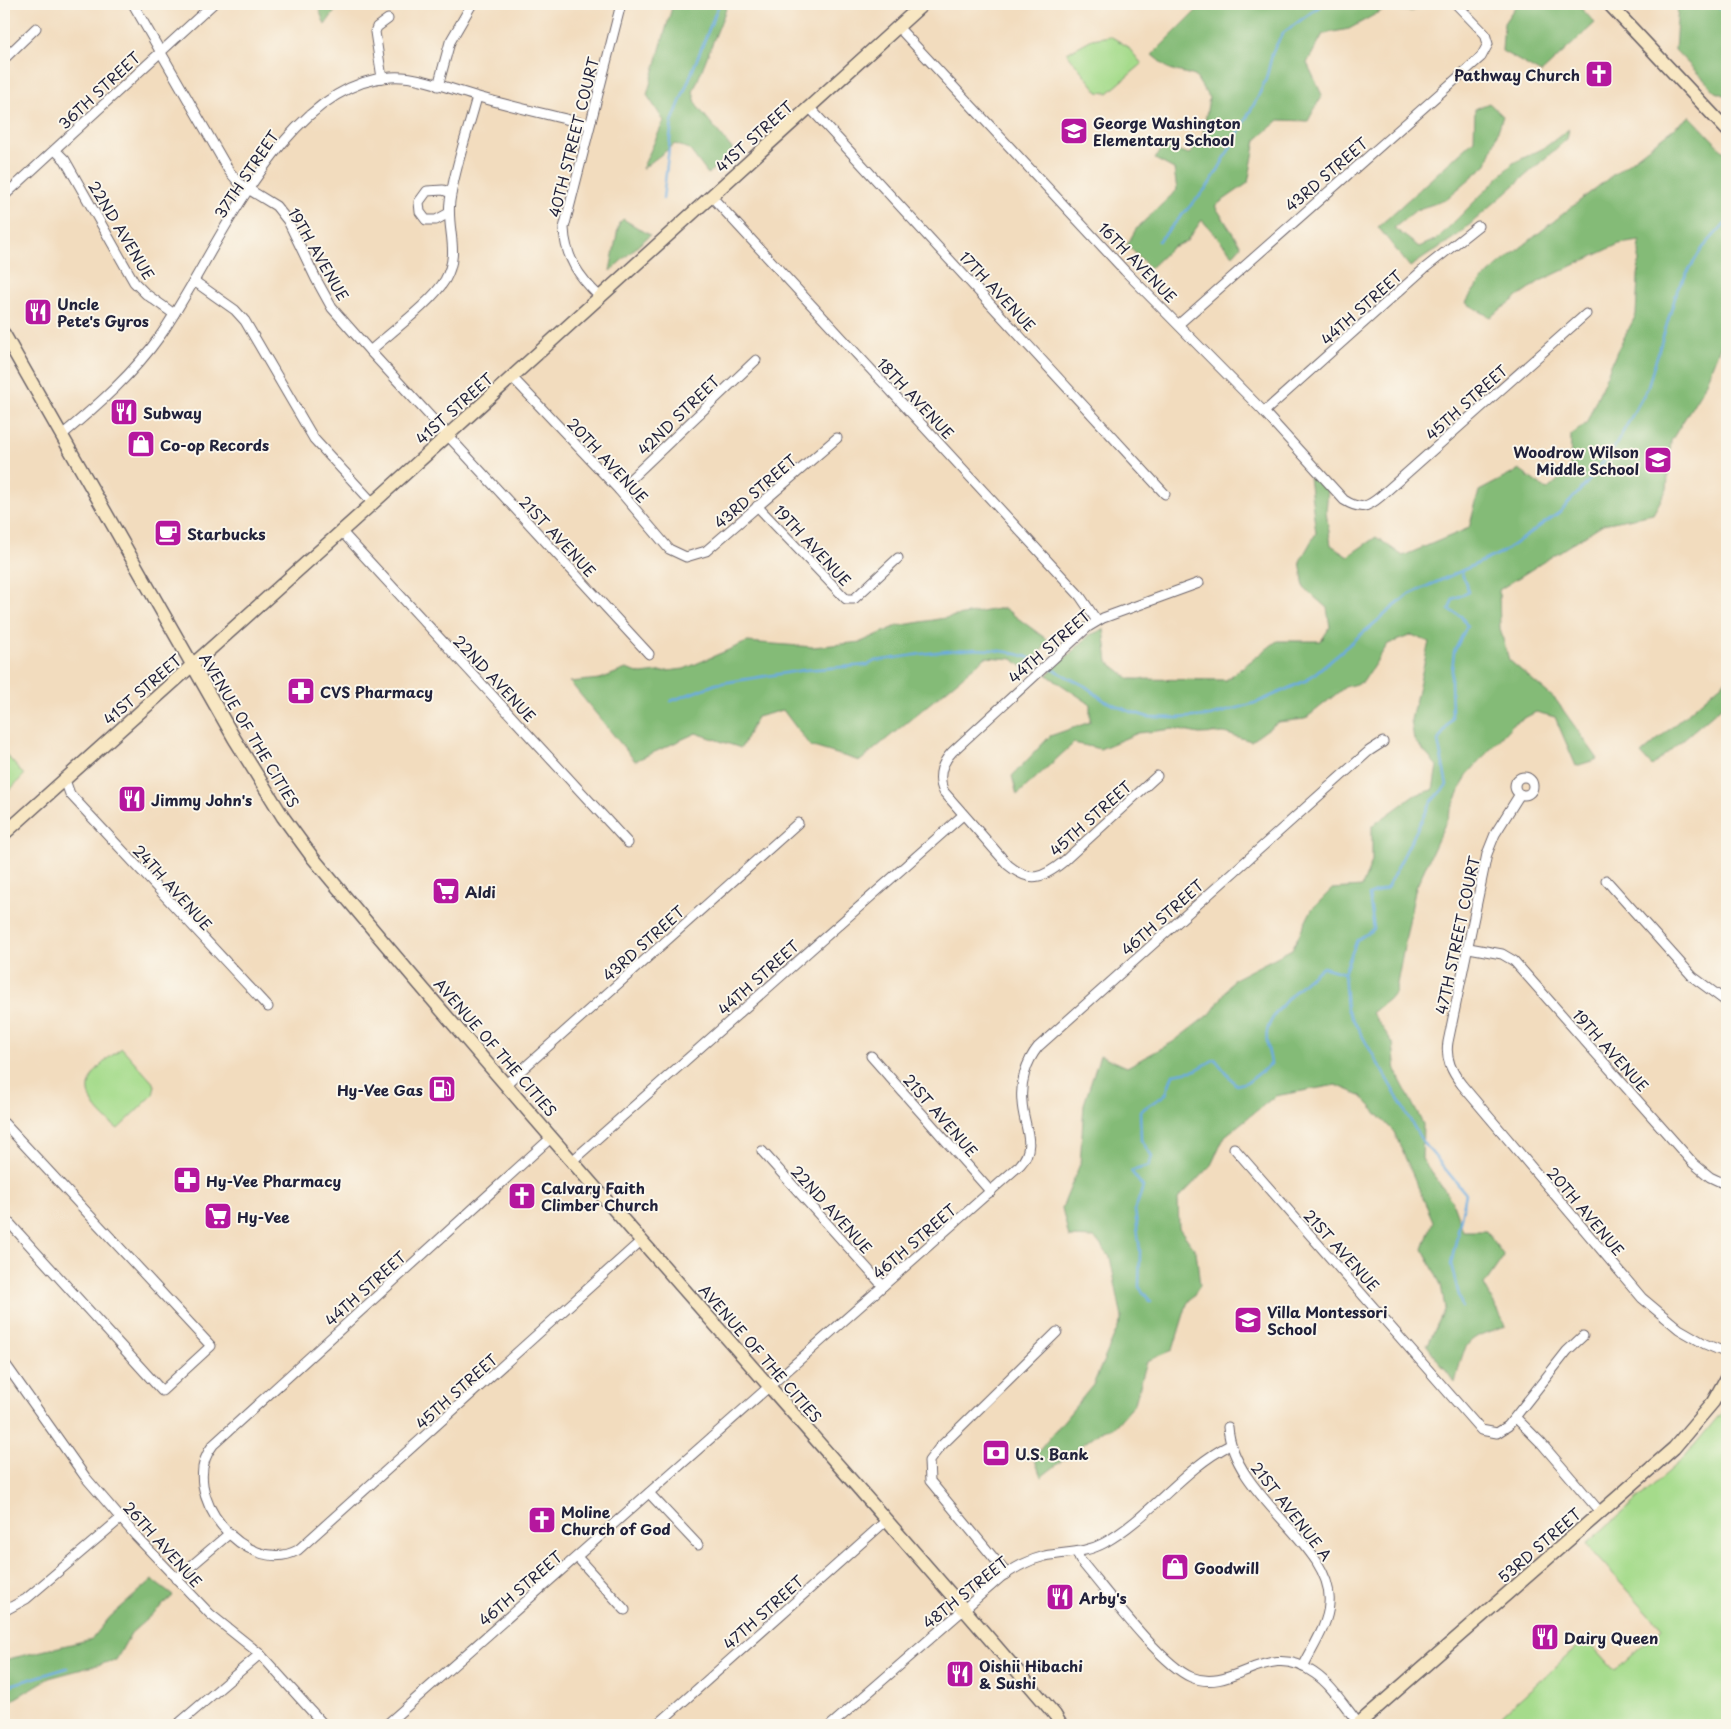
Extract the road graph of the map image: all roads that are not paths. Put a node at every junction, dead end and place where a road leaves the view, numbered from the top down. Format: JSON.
{"nodes":[{"id":1,"x":133,"y":4,"type":"edge"},
{"id":2,"x":213,"y":4,"type":"edge"},
{"id":3,"x":472,"y":4,"type":"edge"},
{"id":4,"x":621,"y":4,"type":"edge"},
{"id":5,"x":923,"y":4,"type":"edge"},
{"id":6,"x":1456,"y":4,"type":"edge"},
{"id":7,"x":1609,"y":4,"type":"edge"},
{"id":8,"x":388,"y":19,"type":"dead end"},
{"id":9,"x":898,"y":27,"type":"junction"},
{"id":10,"x":36,"y":28,"type":"dead end"},
{"id":11,"x":161,"y":51,"type":"junction"},
{"id":12,"x":4,"y":59,"type":"edge"},
{"id":13,"x":382,"y":78,"type":"junction"},
{"id":14,"x":438,"y":86,"type":"junction"},
{"id":15,"x":477,"y":97,"type":"junction"},
{"id":16,"x":809,"y":107,"type":"junction"},
{"id":17,"x":589,"y":125,"type":"junction"},
{"id":18,"x":1727,"y":130,"type":"edge"},
{"id":19,"x":55,"y":150,"type":"junction"},
{"id":20,"x":250,"y":190,"type":"junction"},
{"id":21,"x":451,"y":193,"type":"junction"},
{"id":22,"x":4,"y":196,"type":"edge"},
{"id":23,"x":711,"y":196,"type":"junction"},
{"id":24,"x":449,"y":213,"type":"junction"},
{"id":25,"x":1478,"y":226,"type":"dead end"},
{"id":26,"x":194,"y":281,"type":"junction"},
{"id":27,"x":600,"y":297,"type":"junction"},
{"id":28,"x":174,"y":314,"type":"junction"},
{"id":29,"x":1586,"y":314,"type":"dead end"},
{"id":30,"x":1178,"y":324,"type":"junction"},
{"id":31,"x":4,"y":334,"type":"edge"},
{"id":32,"x":370,"y":351,"type":"junction"},
{"id":33,"x":756,"y":360,"type":"dead end"},
{"id":34,"x":512,"y":377,"type":"junction"},
{"id":35,"x":1264,"y":412,"type":"junction"},
{"id":36,"x":62,"y":434,"type":"junction"},
{"id":37,"x":447,"y":436,"type":"junction"},
{"id":38,"x":838,"y":438,"type":"dead end"},
{"id":39,"x":619,"y":490,"type":"junction"},
{"id":40,"x":1166,"y":494,"type":"dead end"},
{"id":41,"x":373,"y":503,"type":"junction"},
{"id":42,"x":757,"y":506,"type":"junction"},
{"id":43,"x":1363,"y":508,"type":"joint"},
{"id":44,"x":341,"y":531,"type":"junction"},
{"id":45,"x":686,"y":557,"type":"joint"},
{"id":46,"x":898,"y":558,"type":"dead end"},
{"id":47,"x":1199,"y":583,"type":"dead end"},
{"id":48,"x":1097,"y":621,"type":"junction"},
{"id":49,"x":649,"y":654,"type":"dead end"},
{"id":50,"x":192,"y":666,"type":"junction"},
{"id":51,"x":1383,"y":742,"type":"dead end"},
{"id":52,"x":1157,"y":776,"type":"dead end"},
{"id":53,"x":64,"y":780,"type":"junction"},
{"id":54,"x":1520,"y":794,"type":"dead end"},
{"id":55,"x":962,"y":815,"type":"junction"},
{"id":56,"x":798,"y":823,"type":"dead end"},
{"id":57,"x":4,"y":834,"type":"edge"},
{"id":58,"x":628,"y":843,"type":"dead end"},
{"id":59,"x":1606,"y":880,"type":"dead end"},
{"id":60,"x":1469,"y":948,"type":"junction"},
{"id":61,"x":1727,"y":1002,"type":"edge"},
{"id":62,"x":268,"y":1007,"type":"dead end"},
{"id":63,"x":871,"y":1056,"type":"dead end"},
{"id":64,"x":1448,"y":1060,"type":"joint"},
{"id":65,"x":506,"y":1084,"type":"junction"},
{"id":66,"x":4,"y":1123,"type":"edge"},
{"id":67,"x":552,"y":1137,"type":"junction"},
{"id":68,"x":1234,"y":1148,"type":"dead end"},
{"id":69,"x":762,"y":1152,"type":"dead end"},
{"id":70,"x":572,"y":1160,"type":"junction"},
{"id":71,"x":1727,"y":1184,"type":"edge"},
{"id":72,"x":991,"y":1192,"type":"junction"},
{"id":73,"x":4,"y":1217,"type":"edge"},
{"id":74,"x":642,"y":1240,"type":"junction"},
{"id":75,"x":883,"y":1286,"type":"junction"},
{"id":76,"x":1057,"y":1332,"type":"dead end"},
{"id":77,"x":1582,"y":1336,"type":"dead end"},
{"id":78,"x":1727,"y":1353,"type":"edge"},
{"id":79,"x":4,"y":1362,"type":"edge"},
{"id":80,"x":1727,"y":1376,"type":"edge"},
{"id":81,"x":768,"y":1386,"type":"junction"},
{"id":82,"x":1516,"y":1418,"type":"junction"},
{"id":83,"x":1228,"y":1427,"type":"dead end"},
{"id":84,"x":1230,"y":1445,"type":"junction"},
{"id":85,"x":649,"y":1493,"type":"junction"},
{"id":86,"x":1601,"y":1513,"type":"junction"},
{"id":87,"x":120,"y":1519,"type":"junction"},
{"id":88,"x":887,"y":1520,"type":"junction"},
{"id":89,"x":230,"y":1532,"type":"junction"},
{"id":90,"x":698,"y":1545,"type":"dead end"},
{"id":91,"x":1077,"y":1552,"type":"junction"},
{"id":92,"x":577,"y":1556,"type":"junction"},
{"id":93,"x":1006,"y":1574,"type":"junction"},
{"id":94,"x":176,"y":1579,"type":"junction"},
{"id":95,"x":965,"y":1609,"type":"junction"},
{"id":96,"x":625,"y":1610,"type":"dead end"},
{"id":97,"x":4,"y":1611,"type":"edge"},
{"id":98,"x":260,"y":1654,"type":"junction"},
{"id":99,"x":1303,"y":1667,"type":"junction"},
{"id":100,"x":1058,"y":1720,"type":"edge"},
{"id":101,"x":177,"y":1725,"type":"edge"},
{"id":102,"x":324,"y":1725,"type":"edge"},
{"id":103,"x":386,"y":1725,"type":"edge"},
{"id":104,"x":657,"y":1725,"type":"edge"},
{"id":105,"x":831,"y":1725,"type":"edge"},
{"id":106,"x":1072,"y":1725,"type":"edge"},
{"id":107,"x":1358,"y":1725,"type":"edge"}],
"edges":[{"from":1,"to":11,"type":"street","name":"19TH AVENUE"},
{"from":2,"to":11,"type":"street","name":"36TH STREET"},
{"from":3,"to":14,"type":"street"},
{"from":4,"to":17,"type":"street","name":"40TH STREET COURT"},
{"from":5,"to":9,"type":"street","name":"41ST STREET"},
{"from":6,"to":30,"type":"street","name":"43RD STREET"},
{"from":7,"to":18,"type":"street"},
{"from":8,"to":13,"type":"street"},
{"from":9,"to":16,"type":"street","name":"41ST STREET"},
{"from":9,"to":30,"type":"street","name":"16TH AVENUE"},
{"from":10,"to":12,"type":"street"},
{"from":11,"to":19,"type":"street","name":"36TH STREET"},
{"from":11,"to":20,"type":"street","name":"19TH AVENUE"},
{"from":13,"to":14,"type":"street","name":"37TH STREET"},
{"from":13,"to":20,"type":"street","name":"37TH STREET"},
{"from":14,"to":15,"type":"street","name":"37TH STREET"},
{"from":15,"to":17,"type":"street","name":"37TH STREET"},
{"from":15,"to":21,"type":"street"},
{"from":16,"to":23,"type":"street","name":"41ST STREET"},
{"from":16,"to":40,"type":"street","name":"17TH AVENUE"},
{"from":17,"to":27,"type":"street","name":"40TH STREET COURT"},
{"from":19,"to":22,"type":"street","name":"36TH STREET"},
{"from":19,"to":28,"type":"street","name":"22ND AVENUE"},
{"from":20,"to":26,"type":"street","name":"37TH STREET"},
{"from":20,"to":32,"type":"street","name":"19TH AVENUE"},
{"from":21,"to":24,"type":"street"},
{"from":21,"to":24,"type":"street"},
{"from":23,"to":27,"type":"street","name":"41ST STREET"},
{"from":23,"to":48,"type":"street","name":"18TH AVENUE"},
{"from":24,"to":32,"type":"street"},
{"from":25,"to":35,"type":"street","name":"44TH STREET"},
{"from":26,"to":28,"type":"street","name":"37TH STREET"},
{"from":26,"to":41,"type":"street"},
{"from":27,"to":34,"type":"street","name":"41ST STREET"},
{"from":28,"to":36,"type":"street","name":"37TH STREET"},
{"from":29,"to":43,"type":"street","name":"45TH STREET"},
{"from":30,"to":35,"type":"street","name":"16TH AVENUE"},
{"from":31,"to":36,"type":"street","name":"AVENUE OF THE CITIES"},
{"from":32,"to":37,"type":"street","name":"19TH AVENUE"},
{"from":33,"to":39,"type":"street","name":"42ND STREET"},
{"from":34,"to":37,"type":"street","name":"41ST STREET"},
{"from":34,"to":39,"type":"street","name":"20TH AVENUE"},
{"from":35,"to":43,"type":"street","name":"16TH AVENUE"},
{"from":36,"to":50,"type":"street","name":"AVENUE OF THE CITIES"},
{"from":37,"to":41,"type":"street","name":"41ST STREET"},
{"from":37,"to":49,"type":"street","name":"21ST AVENUE"},
{"from":38,"to":42,"type":"street","name":"43RD STREET"},
{"from":39,"to":45,"type":"street","name":"20TH AVENUE"},
{"from":41,"to":44,"type":"street","name":"41ST STREET"},
{"from":42,"to":45,"type":"street","name":"43RD STREET"},
{"from":42,"to":46,"type":"street","name":"19TH AVENUE"},
{"from":44,"to":50,"type":"street","name":"41ST STREET"},
{"from":44,"to":58,"type":"street","name":"22ND AVENUE"},
{"from":47,"to":48,"type":"street","name":"44TH STREET"},
{"from":48,"to":55,"type":"street","name":"44TH STREET"},
{"from":50,"to":53,"type":"street","name":"41ST STREET"},
{"from":50,"to":65,"type":"street","name":"AVENUE OF THE CITIES"},
{"from":51,"to":72,"type":"street","name":"46TH STREET"},
{"from":52,"to":55,"type":"street","name":"45TH STREET"},
{"from":53,"to":57,"type":"street","name":"41ST STREET"},
{"from":53,"to":62,"type":"street","name":"24TH AVENUE"},
{"from":54,"to":60,"type":"street","name":"47TH STREET COURT"},
{"from":55,"to":70,"type":"street","name":"44TH STREET"},
{"from":56,"to":65,"type":"street","name":"43RD STREET"},
{"from":59,"to":61,"type":"street"},
{"from":60,"to":64,"type":"street","name":"47TH STREET COURT"},
{"from":60,"to":71,"type":"street","name":"19TH AVENUE"},
{"from":63,"to":72,"type":"street","name":"21ST AVENUE"},
{"from":64,"to":78,"type":"street","name":"20TH AVENUE"},
{"from":65,"to":67,"type":"street","name":"AVENUE OF THE CITIES"},
{"from":66,"to":73,"type":"street"},
{"from":67,"to":70,"type":"street","name":"AVENUE OF THE CITIES"},
{"from":67,"to":89,"type":"street","name":"44TH STREET"},
{"from":68,"to":82,"type":"street","name":"21ST AVENUE"},
{"from":69,"to":75,"type":"street","name":"22ND AVENUE"},
{"from":70,"to":74,"type":"street","name":"AVENUE OF THE CITIES"},
{"from":72,"to":75,"type":"street","name":"46TH STREET"},
{"from":74,"to":81,"type":"street","name":"AVENUE OF THE CITIES"},
{"from":74,"to":89,"type":"street","name":"45TH STREET"},
{"from":75,"to":81,"type":"street","name":"46TH STREET"},
{"from":76,"to":93,"type":"street"},
{"from":77,"to":82,"type":"street"},
{"from":79,"to":87,"type":"street","name":"26TH AVENUE"},
{"from":80,"to":86,"type":"street","name":"53RD STREET"},
{"from":81,"to":85,"type":"street","name":"46TH STREET"},
{"from":81,"to":88,"type":"street","name":"AVENUE OF THE CITIES"},
{"from":82,"to":86,"type":"street"},
{"from":83,"to":84,"type":"street","name":"21ST AVENUE A"},
{"from":84,"to":91,"type":"street","name":"48TH STREET"},
{"from":84,"to":99,"type":"street","name":"21ST AVENUE A"},
{"from":85,"to":90,"type":"street"},
{"from":85,"to":92,"type":"street","name":"46TH STREET"},
{"from":86,"to":107,"type":"street","name":"53RD STREET"},
{"from":87,"to":94,"type":"street","name":"26TH AVENUE"},
{"from":87,"to":97,"type":"street"},
{"from":88,"to":95,"type":"street","name":"AVENUE OF THE CITIES"},
{"from":88,"to":104,"type":"street","name":"47TH STREET"},
{"from":89,"to":94,"type":"street"},
{"from":91,"to":93,"type":"street","name":"48TH STREET"},
{"from":91,"to":99,"type":"street"},
{"from":92,"to":96,"type":"street"},
{"from":92,"to":103,"type":"street","name":"46TH STREET"},
{"from":93,"to":95,"type":"street","name":"48TH STREET"},
{"from":94,"to":98,"type":"street","name":"26TH AVENUE"},
{"from":95,"to":100,"type":"street","name":"AVENUE OF THE CITIES"},
{"from":95,"to":105,"type":"street","name":"48TH STREET"},
{"from":98,"to":101,"type":"street"},
{"from":98,"to":102,"type":"street","name":"26TH AVENUE"},
{"from":99,"to":107,"type":"street"},
{"from":100,"to":106,"type":"street","name":"AVENUE OF THE CITIES"}]}
